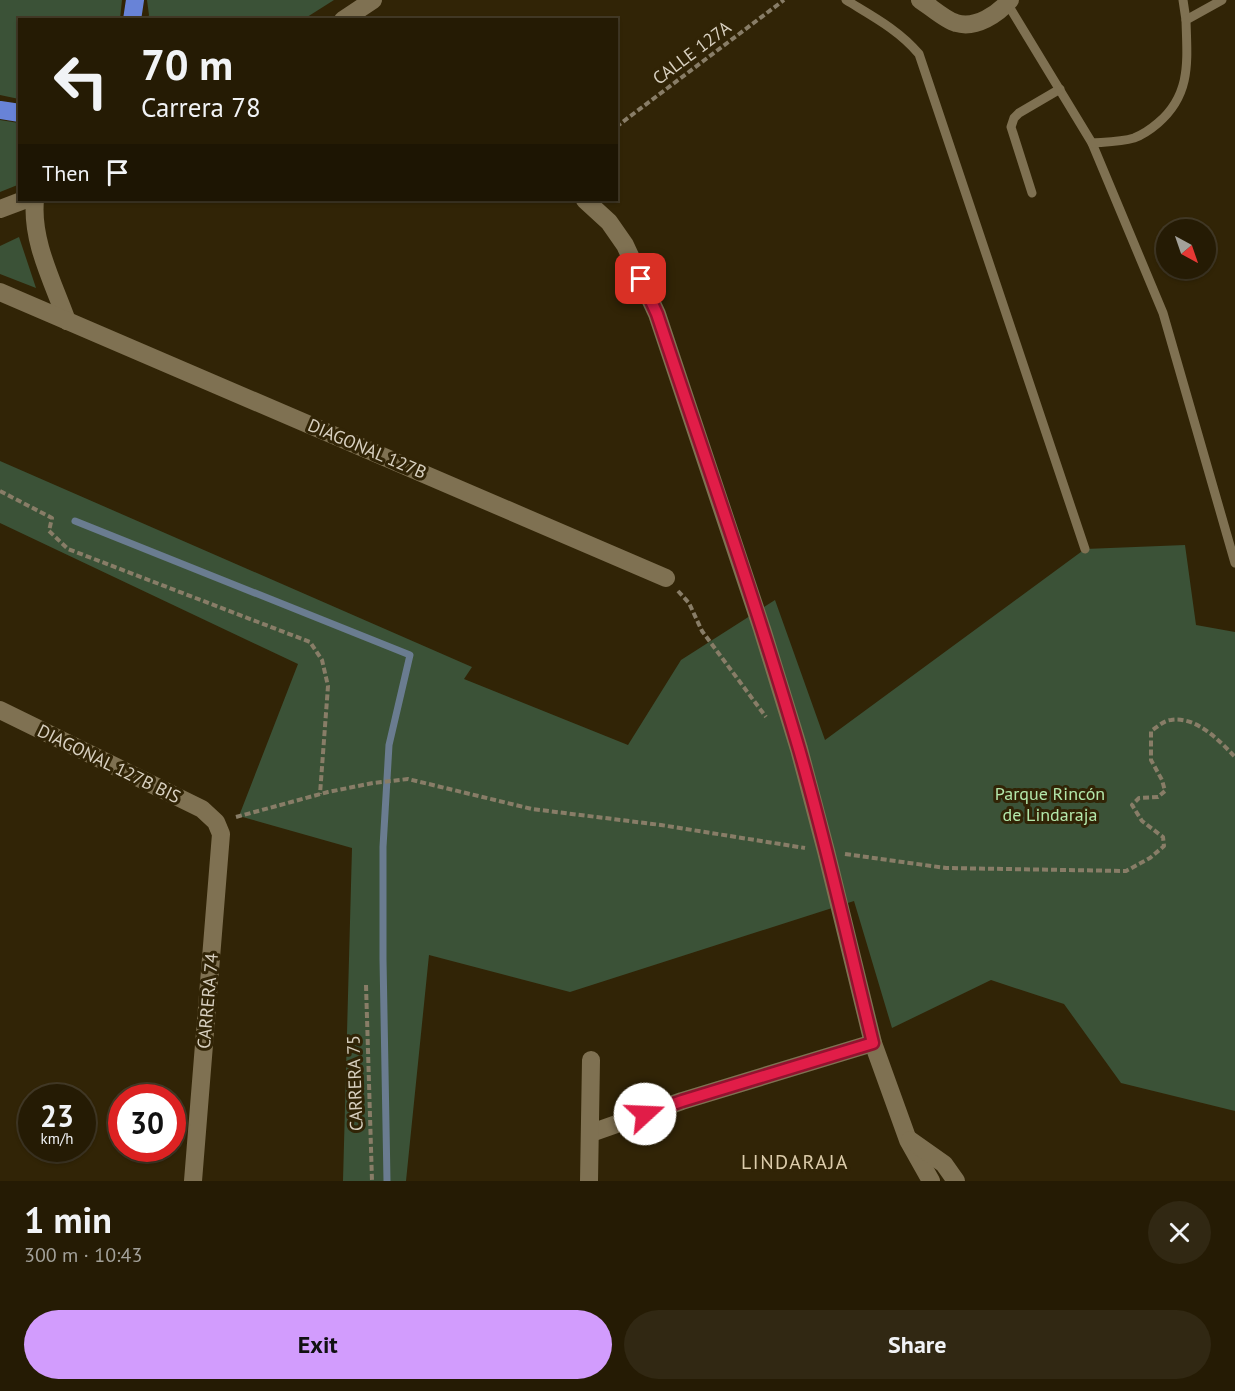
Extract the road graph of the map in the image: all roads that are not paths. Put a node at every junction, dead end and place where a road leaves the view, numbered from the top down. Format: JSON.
{"nodes":[{"id":1,"x":135,"y":0,"type":"edge"},
{"id":2,"x":373,"y":0,"type":"edge"},
{"id":3,"x":846,"y":0,"type":"edge"},
{"id":4,"x":920,"y":0,"type":"edge"},
{"id":5,"x":1183,"y":0,"type":"edge"},
{"id":6,"x":1222,"y":0,"type":"edge"},
{"id":7,"x":1009,"y":2,"type":"edge"},
{"id":8,"x":132,"y":18,"type":"edge"},
{"id":9,"x":346,"y":18,"type":"edge"},
{"id":10,"x":1186,"y":20,"type":"junction"},
{"id":11,"x":1060,"y":89,"type":"junction"},
{"id":12,"x":0,"y":110,"type":"edge"},
{"id":13,"x":18,"y":113,"type":"edge"},
{"id":14,"x":1092,"y":143,"type":"junction"},
{"id":15,"x":1032,"y":193,"type":"dead end"},
{"id":16,"x":21,"y":201,"type":"edge"},
{"id":17,"x":35,"y":201,"type":"edge"},
{"id":18,"x":586,"y":201,"type":"edge"},
{"id":19,"x":0,"y":209,"type":"edge"},
{"id":20,"x":0,"y":292,"type":"edge"},
{"id":21,"x":67,"y":321,"type":"junction"},
{"id":22,"x":1085,"y":549,"type":"dead end"},
{"id":23,"x":1235,"y":563,"type":"edge"},
{"id":24,"x":666,"y":578,"type":"road end"},
{"id":25,"x":0,"y":710,"type":"edge"},
{"id":26,"x":216,"y":822,"type":"joint"},
{"id":27,"x":873,"y":1043,"type":"junction"},
{"id":28,"x":591,"y":1060,"type":"dead end"},
{"id":29,"x":591,"y":1133,"type":"junction"},
{"id":30,"x":908,"y":1140,"type":"junction"},
{"id":31,"x":193,"y":1181,"type":"edge"},
{"id":32,"x":589,"y":1181,"type":"edge"},
{"id":33,"x":931,"y":1181,"type":"edge"},
{"id":34,"x":956,"y":1181,"type":"edge"}],
"edges":[{"from":1,"to":8,"type":"highway"},
{"from":2,"to":9,"type":"street"},
{"from":3,"to":22,"type":"lane"},
{"from":4,"to":7,"type":"street"},
{"from":5,"to":10,"type":"lane"},
{"from":6,"to":10,"type":"lane"},
{"from":7,"to":11,"type":"lane"},
{"from":10,"to":14,"type":"lane"},
{"from":11,"to":14,"type":"lane"},
{"from":11,"to":15,"type":"lane"},
{"from":12,"to":13,"type":"highway"},
{"from":14,"to":23,"type":"lane"},
{"from":16,"to":19,"type":"street"},
{"from":17,"to":21,"type":"street"},
{"from":18,"to":27,"type":"street"},
{"from":20,"to":21,"type":"street","name":"DIAGONAL 127B"},
{"from":21,"to":24,"type":"street","name":"DIAGONAL 127B"},
{"from":25,"to":26,"type":"street","name":"DIAGONAL 127B BIS"},
{"from":26,"to":31,"type":"street","name":"CARRERA 74"},
{"from":27,"to":29,"type":"street"},
{"from":27,"to":30,"type":"street"},
{"from":28,"to":29,"type":"street"},
{"from":29,"to":32,"type":"street"},
{"from":30,"to":33,"type":"street"},
{"from":30,"to":34,"type":"street"}]}
